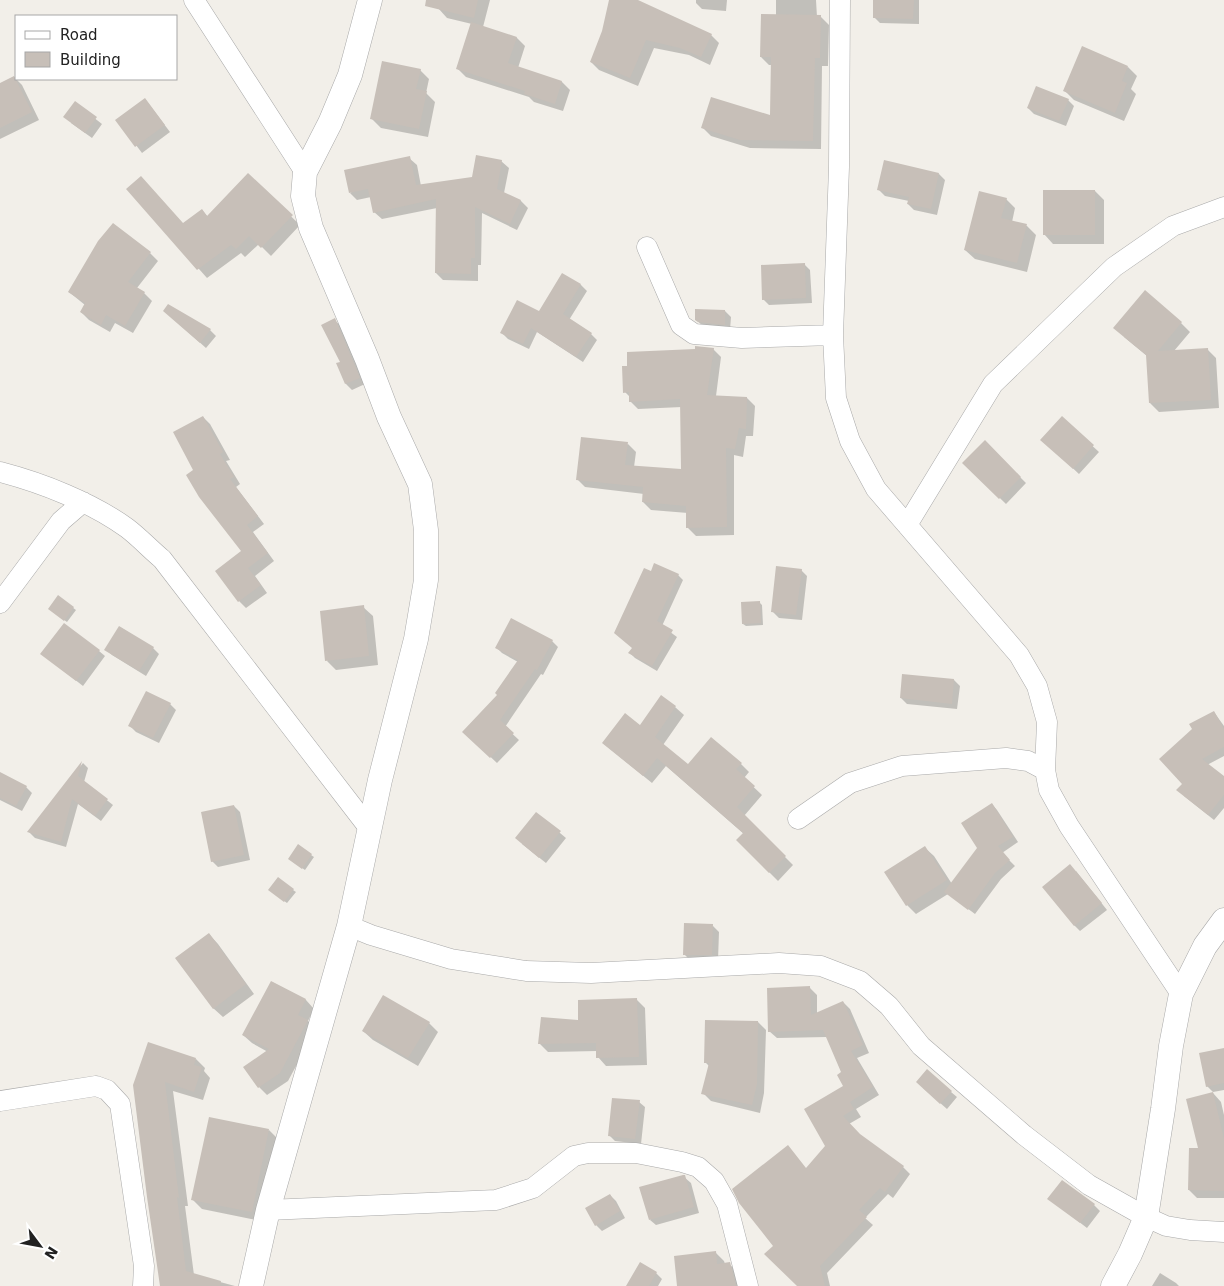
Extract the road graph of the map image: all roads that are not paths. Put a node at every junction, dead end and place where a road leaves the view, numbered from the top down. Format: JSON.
{"nodes":[{"id":1,"x":194,"y":0,"type":"edge"},
{"id":2,"x":370,"y":0,"type":"edge"},
{"id":3,"x":840,"y":0,"type":"edge"},
{"id":4,"x":305,"y":172,"type":"junction"},
{"id":5,"x":1224,"y":207,"type":"edge"},
{"id":6,"x":647,"y":247,"type":"dead end"},
{"id":7,"x":832,"y":335,"type":"junction"},
{"id":8,"x":0,"y":472,"type":"edge"},
{"id":9,"x":82,"y":502,"type":"junction"},
{"id":10,"x":907,"y":525,"type":"junction"},
{"id":11,"x":0,"y":602,"type":"edge"},
{"id":12,"x":1046,"y":770,"type":"junction"},
{"id":13,"x":798,"y":819,"type":"dead end"},
{"id":14,"x":369,"y":828,"type":"junction"},
{"id":15,"x":1224,"y":920,"type":"edge"},
{"id":16,"x":349,"y":926,"type":"junction"},
{"id":17,"x":1181,"y":994,"type":"junction"},
{"id":18,"x":0,"y":1101,"type":"edge"},
{"id":19,"x":268,"y":1210,"type":"junction"},
{"id":20,"x":1146,"y":1217,"type":"junction"},
{"id":21,"x":1224,"y":1232,"type":"edge"},
{"id":22,"x":143,"y":1286,"type":"edge"},
{"id":23,"x":251,"y":1286,"type":"edge"},
{"id":24,"x":748,"y":1286,"type":"edge"},
{"id":25,"x":1113,"y":1286,"type":"edge"}],
"edges":[{"from":1,"to":4,"type":"street"},
{"from":2,"to":4,"type":"street"},
{"from":3,"to":7,"type":"street"},
{"from":4,"to":14,"type":"street"},
{"from":5,"to":10,"type":"street"},
{"from":6,"to":7,"type":"street"},
{"from":7,"to":10,"type":"street"},
{"from":8,"to":9,"type":"street"},
{"from":9,"to":11,"type":"street"},
{"from":9,"to":14,"type":"street"},
{"from":10,"to":12,"type":"street"},
{"from":12,"to":13,"type":"street"},
{"from":12,"to":17,"type":"street"},
{"from":14,"to":16,"type":"street"},
{"from":15,"to":17,"type":"street"},
{"from":16,"to":19,"type":"street"},
{"from":16,"to":20,"type":"street"},
{"from":17,"to":20,"type":"street"},
{"from":18,"to":22,"type":"street"},
{"from":19,"to":23,"type":"street"},
{"from":19,"to":24,"type":"street"},
{"from":20,"to":21,"type":"street"},
{"from":20,"to":25,"type":"street"}]}
